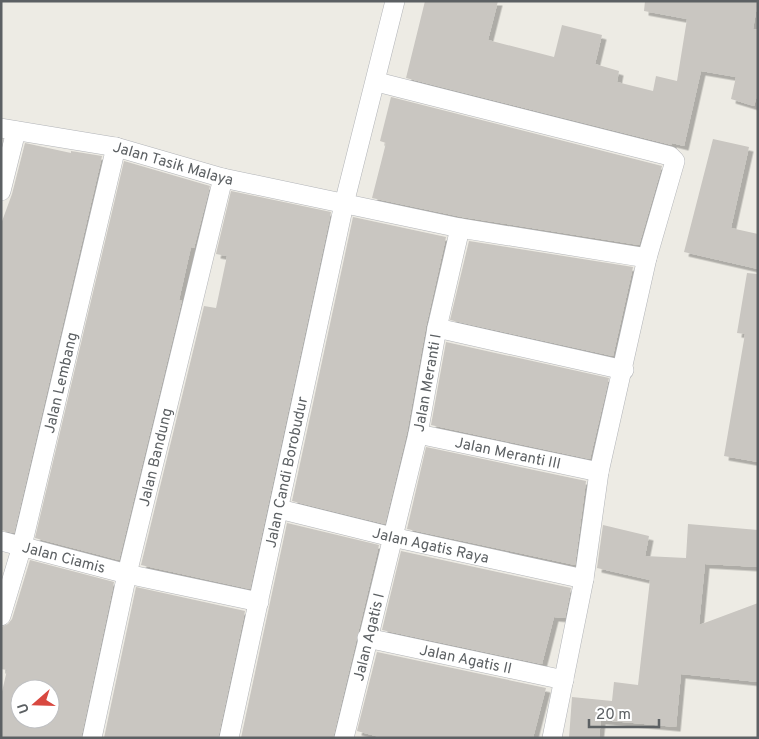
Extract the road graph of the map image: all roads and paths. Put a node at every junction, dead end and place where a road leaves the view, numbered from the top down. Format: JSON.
{"nodes":[{"id":1,"x":395,"y":1,"type":"edge"},
{"id":2,"x":377,"y":82,"type":"junction"},
{"id":3,"x":9,"y":130,"type":"edge"},
{"id":4,"x":116,"y":147,"type":"junction"},
{"id":5,"x":223,"y":178,"type":"junction"},
{"id":6,"x":1,"y":191,"type":"edge"},
{"id":7,"x":344,"y":204,"type":"junction"},
{"id":8,"x":460,"y":228,"type":"junction"},
{"id":9,"x":647,"y":258,"type":"junction"},
{"id":10,"x":437,"y":328,"type":"junction"},
{"id":11,"x":624,"y":370,"type":"junction"},
{"id":12,"x":418,"y":434,"type":"junction"},
{"id":13,"x":599,"y":472,"type":"junction"},
{"id":14,"x":279,"y":509,"type":"junction"},
{"id":15,"x":392,"y":537,"type":"junction"},
{"id":16,"x":1,"y":541,"type":"edge"},
{"id":17,"x":22,"y":546,"type":"junction"},
{"id":18,"x":127,"y":574,"type":"junction"},
{"id":19,"x":584,"y":579,"type":"junction"},
{"id":20,"x":259,"y":602,"type":"junction"},
{"id":21,"x":1,"y":616,"type":"edge"},
{"id":22,"x":367,"y":638,"type":"junction"},
{"id":23,"x":564,"y":680,"type":"junction"},
{"id":24,"x":92,"y":738,"type":"edge"},
{"id":25,"x":229,"y":738,"type":"edge"},
{"id":26,"x":344,"y":738,"type":"edge"},
{"id":27,"x":552,"y":738,"type":"edge"}],
"edges":[{"from":1,"to":2,"type":"street","name":"Jalan Candi Borobudur"},
{"from":2,"to":7,"type":"street","name":"Jalan Candi Borobudur"},
{"from":2,"to":9,"type":"street"},
{"from":3,"to":4,"type":"street","name":"Jalan Tasik Malaya"},
{"from":3,"to":6,"type":"street"},
{"from":4,"to":5,"type":"street","name":"Jalan Tasik Malaya"},
{"from":4,"to":17,"type":"street","name":"Jalan Lembang"},
{"from":5,"to":7,"type":"street","name":"Jalan Tasik Malaya"},
{"from":5,"to":18,"type":"street","name":"Jalan Bandung"},
{"from":7,"to":8,"type":"street","name":"Jalan Tasik Malaya"},
{"from":7,"to":14,"type":"street","name":"Jalan Candi Borobudur"},
{"from":8,"to":9,"type":"street","name":"Jalan Tasik Malaya"},
{"from":8,"to":10,"type":"street","name":"Jalan Meranti I"},
{"from":9,"to":11,"type":"street"},
{"from":10,"to":11,"type":"street"},
{"from":10,"to":12,"type":"street","name":"Jalan Meranti I"},
{"from":11,"to":13,"type":"street"},
{"from":12,"to":13,"type":"street","name":"Jalan Meranti III"},
{"from":12,"to":15,"type":"street","name":"Jalan Meranti I"},
{"from":13,"to":19,"type":"street"},
{"from":14,"to":15,"type":"street","name":"Jalan Agatis Raya"},
{"from":14,"to":20,"type":"street","name":"Jalan Candi Borobudur"},
{"from":15,"to":19,"type":"street","name":"Jalan Agatis Raya"},
{"from":15,"to":22,"type":"street","name":"Jalan Agatis I"},
{"from":16,"to":17,"type":"street","name":"Jalan Ciamis"},
{"from":17,"to":18,"type":"street","name":"Jalan Ciamis"},
{"from":17,"to":21,"type":"street","name":"Jalan Lembang"},
{"from":18,"to":20,"type":"street","name":"Jalan Ciamis"},
{"from":18,"to":24,"type":"street","name":"Jalan Bandung"},
{"from":19,"to":23,"type":"street"},
{"from":20,"to":25,"type":"street","name":"Jalan Candi Borobudur"},
{"from":22,"to":23,"type":"street","name":"Jalan Agatis II"},
{"from":22,"to":26,"type":"street","name":"Jalan Agatis I"},
{"from":23,"to":27,"type":"street"}]}
